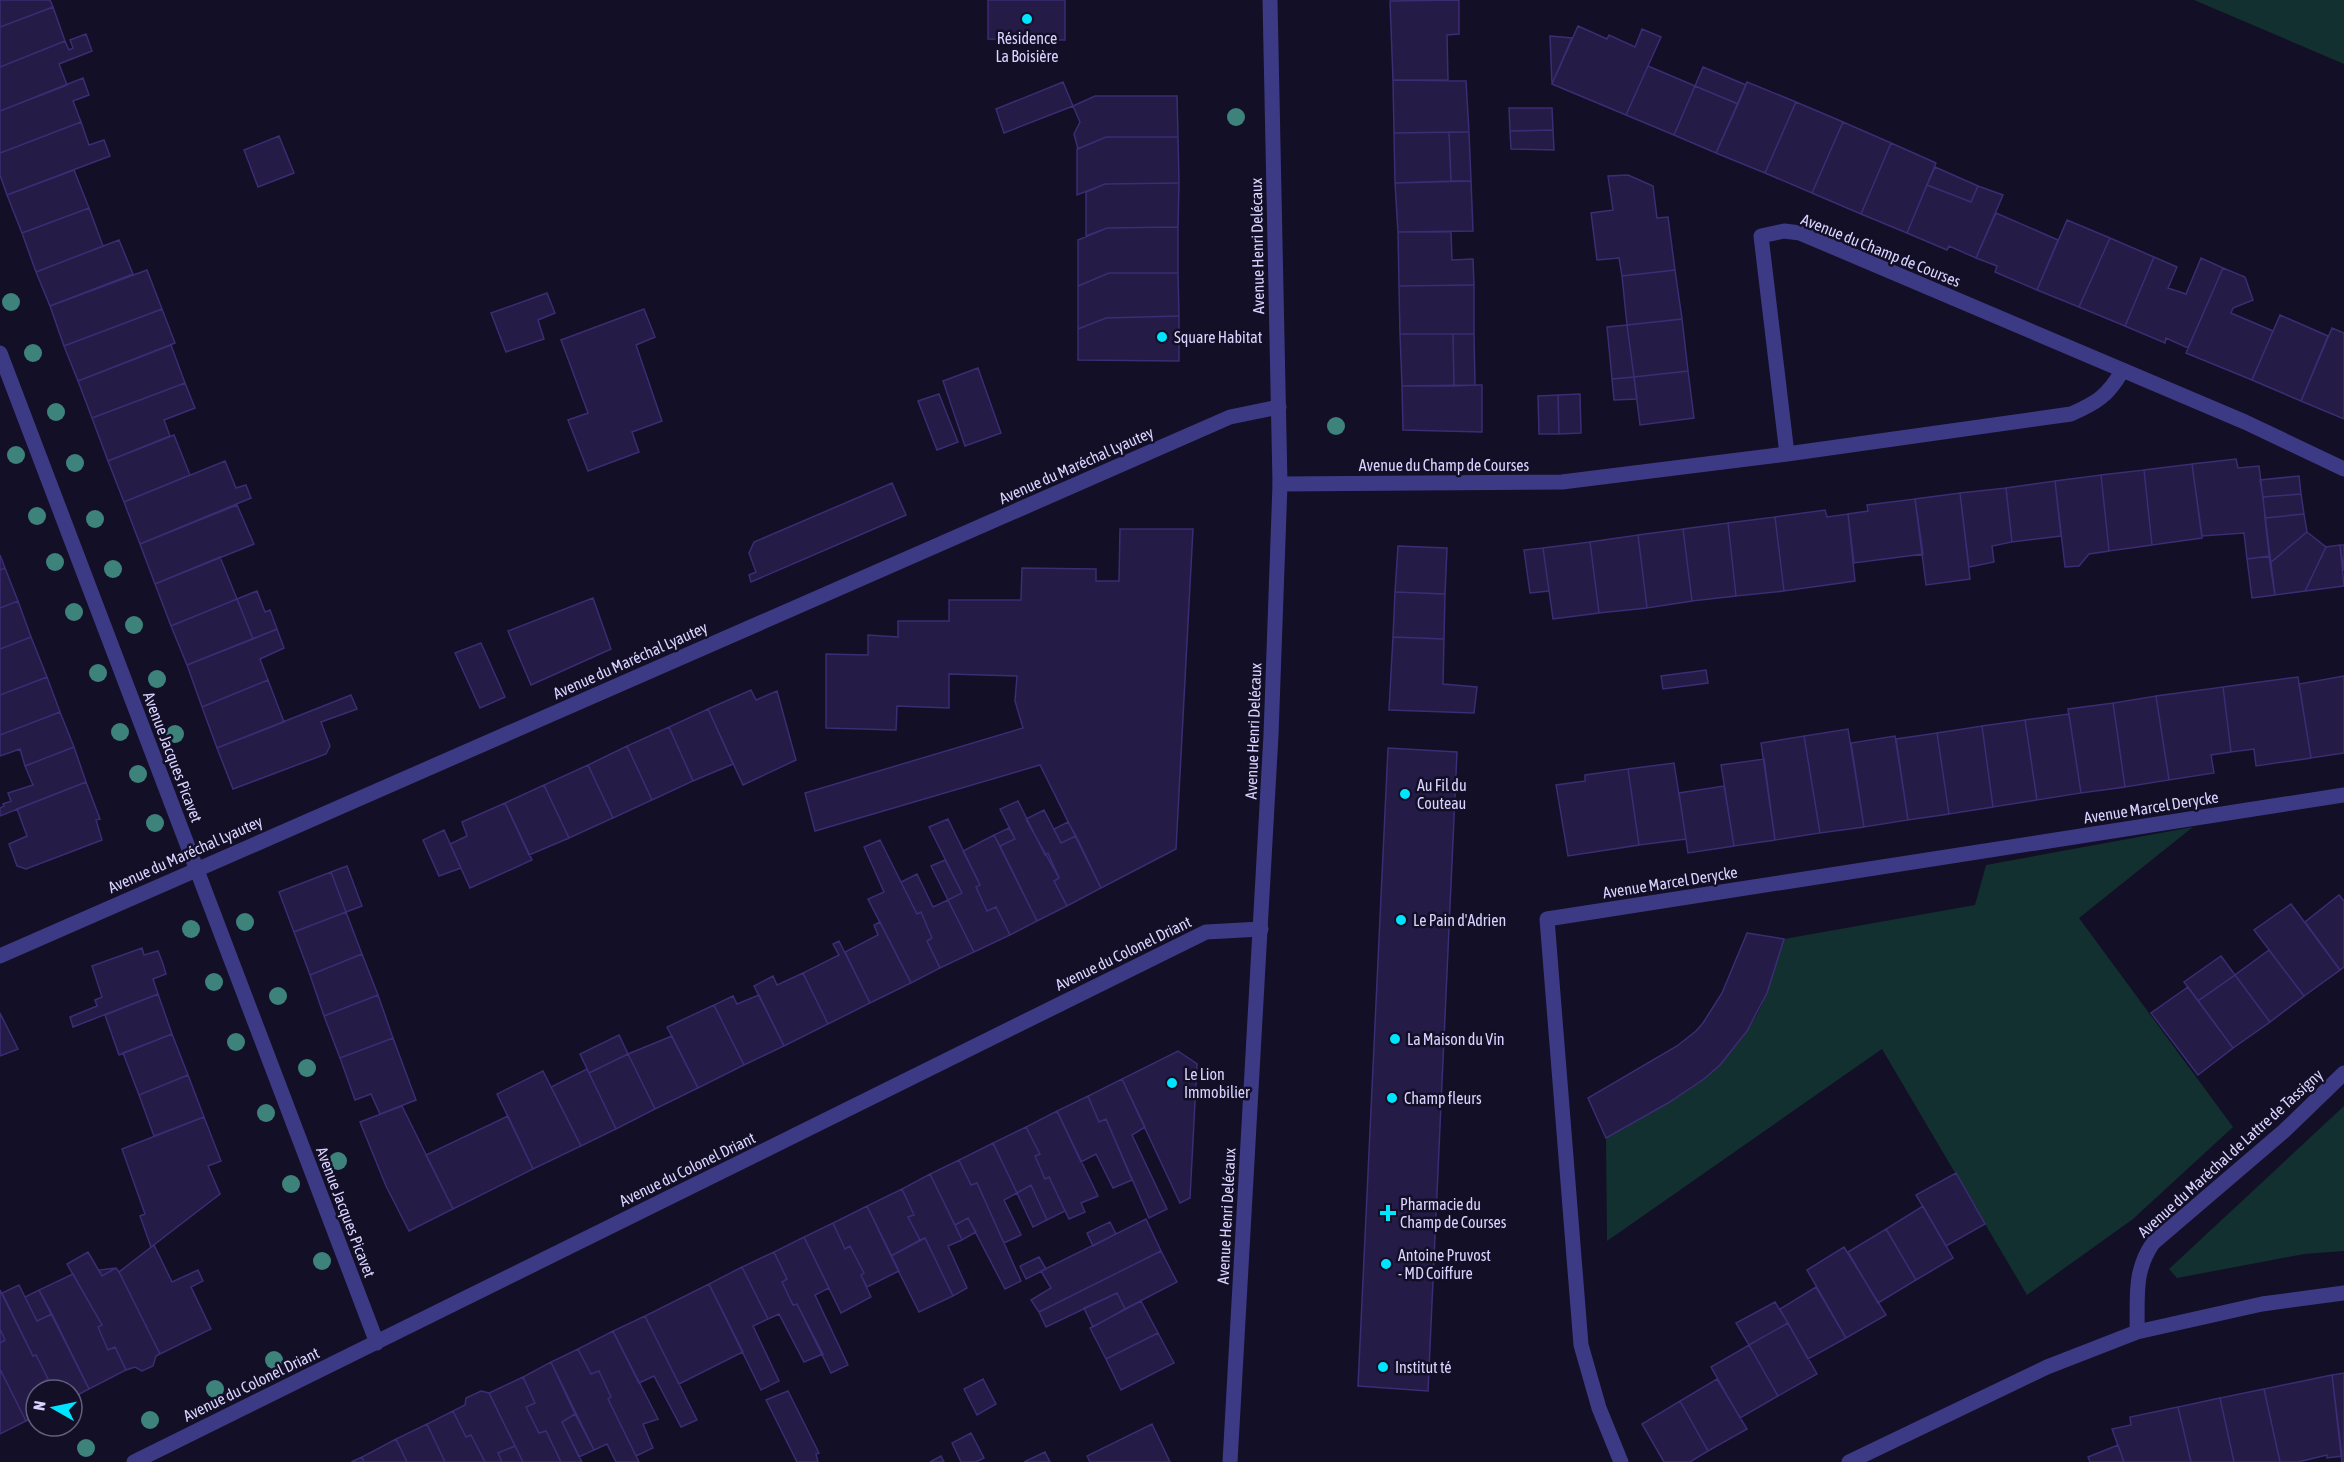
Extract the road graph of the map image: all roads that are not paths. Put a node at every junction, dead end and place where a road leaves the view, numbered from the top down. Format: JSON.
{"nodes":[{"id":1,"x":1270,"y":0,"type":"edge"},
{"id":2,"x":0,"y":353,"type":"edge"},
{"id":3,"x":2122,"y":371,"type":"junction"},
{"id":4,"x":1279,"y":407,"type":"junction"},
{"id":5,"x":1787,"y":454,"type":"junction"},
{"id":6,"x":2344,"y":469,"type":"edge"},
{"id":7,"x":1280,"y":484,"type":"junction"},
{"id":8,"x":2344,"y":795,"type":"edge"},
{"id":9,"x":196,"y":868,"type":"junction"},
{"id":10,"x":1262,"y":929,"type":"junction"},
{"id":11,"x":0,"y":956,"type":"edge"},
{"id":12,"x":2344,"y":1073,"type":"edge"},
{"id":13,"x":2344,"y":1293,"type":"edge"},
{"id":14,"x":2137,"y":1332,"type":"junction"},
{"id":15,"x":376,"y":1343,"type":"junction"},
{"id":16,"x":134,"y":1462,"type":"edge"},
{"id":17,"x":1230,"y":1462,"type":"edge"},
{"id":18,"x":1621,"y":1462,"type":"edge"},
{"id":19,"x":1850,"y":1462,"type":"edge"}],
"edges":[{"from":1,"to":4,"type":"street","name":"Avenue Henri Delécaux"},
{"from":2,"to":9,"type":"street","name":"Avenue Jacques Picavet"},
{"from":3,"to":5,"type":"street","name":"Avenue du Champ de Courses"},
{"from":3,"to":5,"type":"street","name":"Avenue du Champ de Courses"},
{"from":3,"to":6,"type":"street","name":"Avenue du Champ de Courses"},
{"from":4,"to":7,"type":"street","name":"Avenue Henri Delécaux"},
{"from":4,"to":9,"type":"street","name":"Avenue du Maréchal Lyautey"},
{"from":5,"to":7,"type":"street","name":"Avenue du Champ de Courses"},
{"from":7,"to":10,"type":"street","name":"Avenue Henri Delécaux"},
{"from":8,"to":18,"type":"street","name":"Avenue Marcel Derycke"},
{"from":9,"to":11,"type":"street","name":"Avenue du Maréchal Lyautey"},
{"from":9,"to":15,"type":"street","name":"Avenue Jacques Picavet"},
{"from":10,"to":15,"type":"street","name":"Avenue du Colonel Driant"},
{"from":10,"to":17,"type":"street","name":"Avenue Henri Delécaux"},
{"from":12,"to":14,"type":"street","name":"Avenue du Maréchal de Lattre de Tassigny"},
{"from":13,"to":14,"type":"street"},
{"from":14,"to":19,"type":"street"},
{"from":15,"to":16,"type":"street","name":"Avenue du Colonel Driant"}]}
